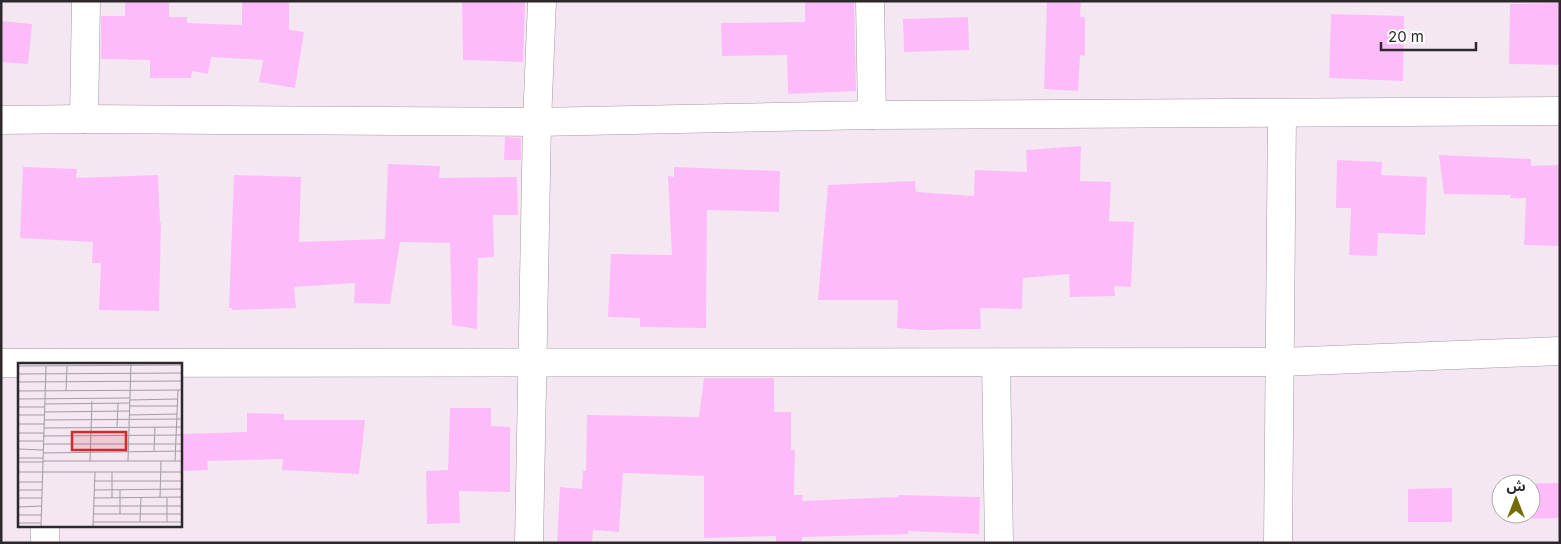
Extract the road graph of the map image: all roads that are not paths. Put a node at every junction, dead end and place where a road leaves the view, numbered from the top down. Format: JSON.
{"nodes":[{"id":1,"x":86,"y":1,"type":"edge"},
{"id":2,"x":542,"y":1,"type":"edge"},
{"id":3,"x":870,"y":1,"type":"edge"},
{"id":4,"x":1560,"y":111,"type":"edge"},
{"id":5,"x":1282,"y":113,"type":"junction"},
{"id":6,"x":872,"y":115,"type":"junction"},
{"id":7,"x":84,"y":118,"type":"junction"},
{"id":8,"x":1,"y":120,"type":"edge"},
{"id":9,"x":537,"y":122,"type":"junction"},
{"id":10,"x":1560,"y":352,"type":"edge"},
{"id":11,"x":1281,"y":362,"type":"junction"},
{"id":12,"x":1,"y":363,"type":"edge"},
{"id":13,"x":48,"y":363,"type":"edge"},
{"id":14,"x":531,"y":363,"type":"junction"},
{"id":15,"x":996,"y":363,"type":"junction"},
{"id":16,"x":45,"y":526,"type":"edge"},
{"id":17,"x":45,"y":543,"type":"edge"},
{"id":18,"x":528,"y":543,"type":"edge"},
{"id":19,"x":999,"y":543,"type":"edge"},
{"id":20,"x":1278,"y":543,"type":"edge"}],
"edges":[{"from":1,"to":7,"type":"street"},
{"from":2,"to":9,"type":"street"},
{"from":3,"to":6,"type":"street"},
{"from":4,"to":5,"type":"street"},
{"from":5,"to":6,"type":"street"},
{"from":5,"to":11,"type":"street"},
{"from":6,"to":9,"type":"street"},
{"from":7,"to":8,"type":"street"},
{"from":7,"to":9,"type":"street"},
{"from":9,"to":14,"type":"street"},
{"from":10,"to":11,"type":"street"},
{"from":11,"to":15,"type":"street"},
{"from":11,"to":20,"type":"street"},
{"from":12,"to":13,"type":"street"},
{"from":13,"to":14,"type":"street"},
{"from":14,"to":15,"type":"street"},
{"from":14,"to":18,"type":"street"},
{"from":15,"to":19,"type":"street"},
{"from":16,"to":17,"type":"street"}]}
